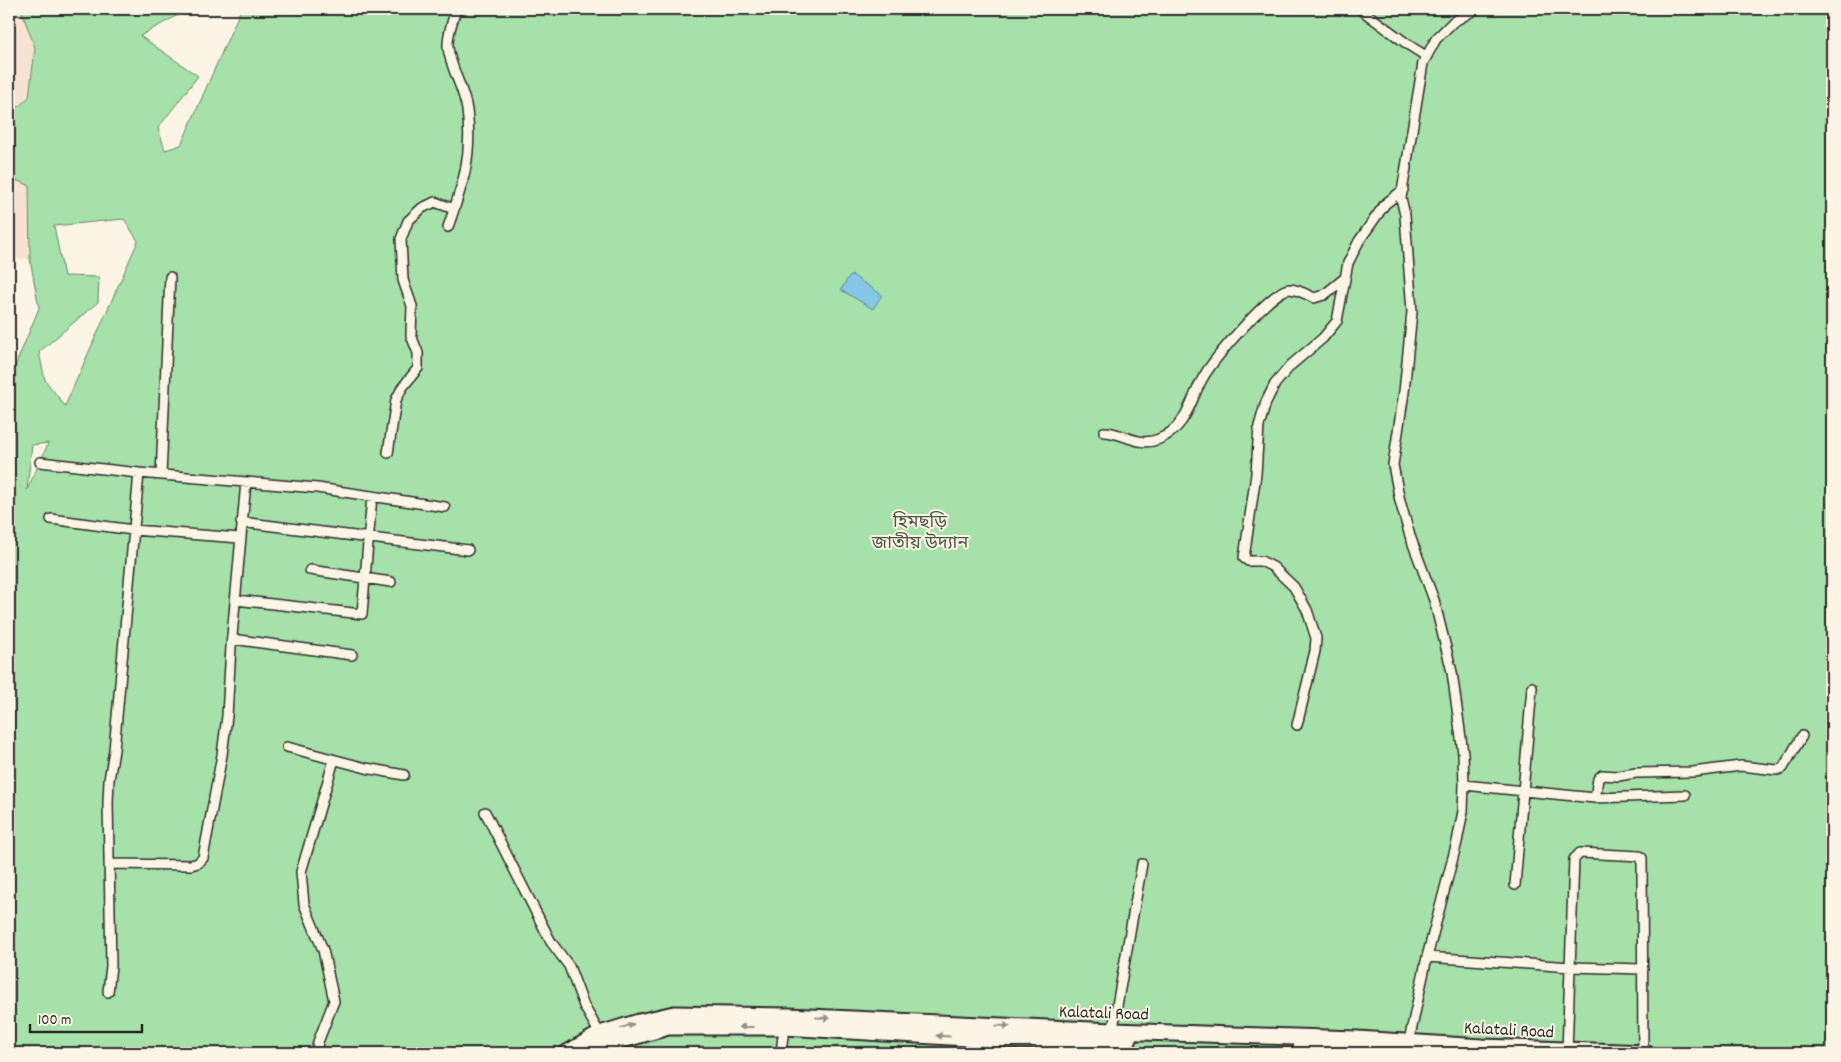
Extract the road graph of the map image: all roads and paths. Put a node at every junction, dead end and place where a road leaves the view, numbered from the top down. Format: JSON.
{"nodes":[{"id":1,"x":456,"y":9,"type":"edge"},
{"id":2,"x":1360,"y":9,"type":"edge"},
{"id":3,"x":1476,"y":9,"type":"edge"},
{"id":4,"x":1426,"y":56,"type":"junction"},
{"id":5,"x":1402,"y":194,"type":"junction"},
{"id":6,"x":454,"y":209,"type":"junction"},
{"id":7,"x":448,"y":227,"type":"dead end"},
{"id":8,"x":170,"y":277,"type":"dead end"},
{"id":9,"x":1345,"y":278,"type":"junction"},
{"id":10,"x":1104,"y":432,"type":"dead end"},
{"id":11,"x":388,"y":453,"type":"dead end"},
{"id":12,"x":40,"y":462,"type":"dead end"},
{"id":13,"x":139,"y":474,"type":"junction"},
{"id":14,"x":161,"y":475,"type":"junction"},
{"id":15,"x":246,"y":482,"type":"junction"},
{"id":16,"x":372,"y":496,"type":"junction"},
{"id":17,"x":445,"y":507,"type":"dead end"},
{"id":18,"x":51,"y":519,"type":"dead end"},
{"id":19,"x":241,"y":522,"type":"junction"},
{"id":20,"x":133,"y":530,"type":"junction"},
{"id":21,"x":369,"y":537,"type":"junction"},
{"id":22,"x":240,"y":538,"type":"junction"},
{"id":23,"x":468,"y":550,"type":"dead end"},
{"id":24,"x":310,"y":570,"type":"dead end"},
{"id":25,"x":366,"y":577,"type":"junction"},
{"id":26,"x":391,"y":582,"type":"dead end"},
{"id":27,"x":236,"y":600,"type":"junction"},
{"id":28,"x":232,"y":639,"type":"junction"},
{"id":29,"x":352,"y":656,"type":"dead end"},
{"id":30,"x":1532,"y":687,"type":"dead end"},
{"id":31,"x":1297,"y":725,"type":"dead end"},
{"id":32,"x":1802,"y":736,"type":"dead end"},
{"id":33,"x":287,"y":747,"type":"dead end"},
{"id":34,"x":334,"y":760,"type":"junction"},
{"id":35,"x":404,"y":775,"type":"dead end"},
{"id":36,"x":1464,"y":785,"type":"junction"},
{"id":37,"x":1522,"y":790,"type":"junction"},
{"id":38,"x":1685,"y":795,"type":"dead end"},
{"id":39,"x":1595,"y":798,"type":"junction"},
{"id":40,"x":485,"y":812,"type":"dead end"},
{"id":41,"x":109,"y":864,"type":"junction"},
{"id":42,"x":1142,"y":864,"type":"dead end"},
{"id":43,"x":1515,"y":885,"type":"dead end"},
{"id":44,"x":1427,"y":957,"type":"junction"},
{"id":45,"x":1572,"y":967,"type":"junction"},
{"id":46,"x":1643,"y":969,"type":"junction"},
{"id":47,"x":108,"y":992,"type":"dead end"},
{"id":48,"x":784,"y":1027,"type":"junction"},
{"id":49,"x":976,"y":1031,"type":"junction"},
{"id":50,"x":600,"y":1034,"type":"junction"},
{"id":51,"x":1112,"y":1036,"type":"junction"},
{"id":52,"x":1000,"y":1040,"type":"junction"},
{"id":53,"x":1410,"y":1047,"type":"edge"},
{"id":54,"x":1357,"y":1051,"type":"edge"},
{"id":55,"x":1567,"y":1051,"type":"junction"},
{"id":56,"x":316,"y":1053,"type":"edge"},
{"id":57,"x":567,"y":1053,"type":"edge"},
{"id":58,"x":589,"y":1053,"type":"edge"},
{"id":59,"x":781,"y":1053,"type":"edge"},
{"id":60,"x":988,"y":1053,"type":"edge"},
{"id":61,"x":1643,"y":1053,"type":"edge"},
{"id":62,"x":1647,"y":1053,"type":"edge"}],
"edges":[{"from":1,"to":6,"type":"street"},
{"from":2,"to":4,"type":"street"},
{"from":3,"to":4,"type":"street"},
{"from":4,"to":5,"type":"street"},
{"from":5,"to":9,"type":"street"},
{"from":5,"to":36,"type":"street"},
{"from":6,"to":7,"type":"street"},
{"from":6,"to":11,"type":"street"},
{"from":8,"to":14,"type":"street"},
{"from":9,"to":10,"type":"street"},
{"from":9,"to":31,"type":"street"},
{"from":12,"to":13,"type":"street"},
{"from":13,"to":14,"type":"street"},
{"from":13,"to":20,"type":"street"},
{"from":14,"to":15,"type":"street"},
{"from":15,"to":16,"type":"street"},
{"from":15,"to":19,"type":"street"},
{"from":16,"to":17,"type":"street"},
{"from":16,"to":21,"type":"street"},
{"from":18,"to":20,"type":"street"},
{"from":19,"to":21,"type":"street"},
{"from":19,"to":22,"type":"street"},
{"from":20,"to":22,"type":"street"},
{"from":20,"to":41,"type":"street"},
{"from":21,"to":23,"type":"street"},
{"from":21,"to":25,"type":"street"},
{"from":22,"to":27,"type":"street"},
{"from":24,"to":25,"type":"street"},
{"from":25,"to":26,"type":"street"},
{"from":25,"to":27,"type":"street"},
{"from":27,"to":28,"type":"street"},
{"from":28,"to":29,"type":"street"},
{"from":28,"to":41,"type":"street"},
{"from":30,"to":37,"type":"street"},
{"from":32,"to":39,"type":"street"},
{"from":33,"to":34,"type":"street"},
{"from":34,"to":35,"type":"street"},
{"from":34,"to":56,"type":"street"},
{"from":36,"to":37,"type":"street"},
{"from":36,"to":44,"type":"street"},
{"from":37,"to":39,"type":"street"},
{"from":37,"to":43,"type":"street"},
{"from":38,"to":39,"type":"street"},
{"from":40,"to":50,"type":"street"},
{"from":41,"to":47,"type":"street"},
{"from":42,"to":51,"type":"street"},
{"from":44,"to":45,"type":"street"},
{"from":44,"to":53,"type":"street"},
{"from":45,"to":46,"type":"street"},
{"from":45,"to":46,"type":"street"},
{"from":45,"to":55,"type":"street"},
{"from":46,"to":61,"type":"street"},
{"from":49,"to":48,"type":"highway","name":"Kalatali Road","one_way":true},
{"from":48,"to":58,"type":"highway","name":"Kalatali Road","one_way":true},
{"from":48,"to":59,"type":"street"},
{"from":50,"to":49,"type":"highway","name":"Kalatali Road","one_way":true},
{"from":49,"to":51,"type":"highway","name":"Kalatali Road","one_way":true},
{"from":49,"to":52,"type":"highway","name":"Kalatali Road"},
{"from":50,"to":57,"type":"highway","name":"Kalatali Road"},
{"from":51,"to":52,"type":"highway","name":"Kalatali Road"},
{"from":51,"to":53,"type":"highway","name":"Kalatali Road"},
{"from":51,"to":54,"type":"highway","name":"Kalatali Road"},
{"from":52,"to":60,"type":"street"},
{"from":53,"to":54,"type":"highway","name":"Kalatali Road"},
{"from":53,"to":55,"type":"highway","name":"Kalatali Road"},
{"from":55,"to":61,"type":"highway","name":"Kalatali Road"},
{"from":61,"to":62,"type":"highway","name":"Kalatali Road"}]}
